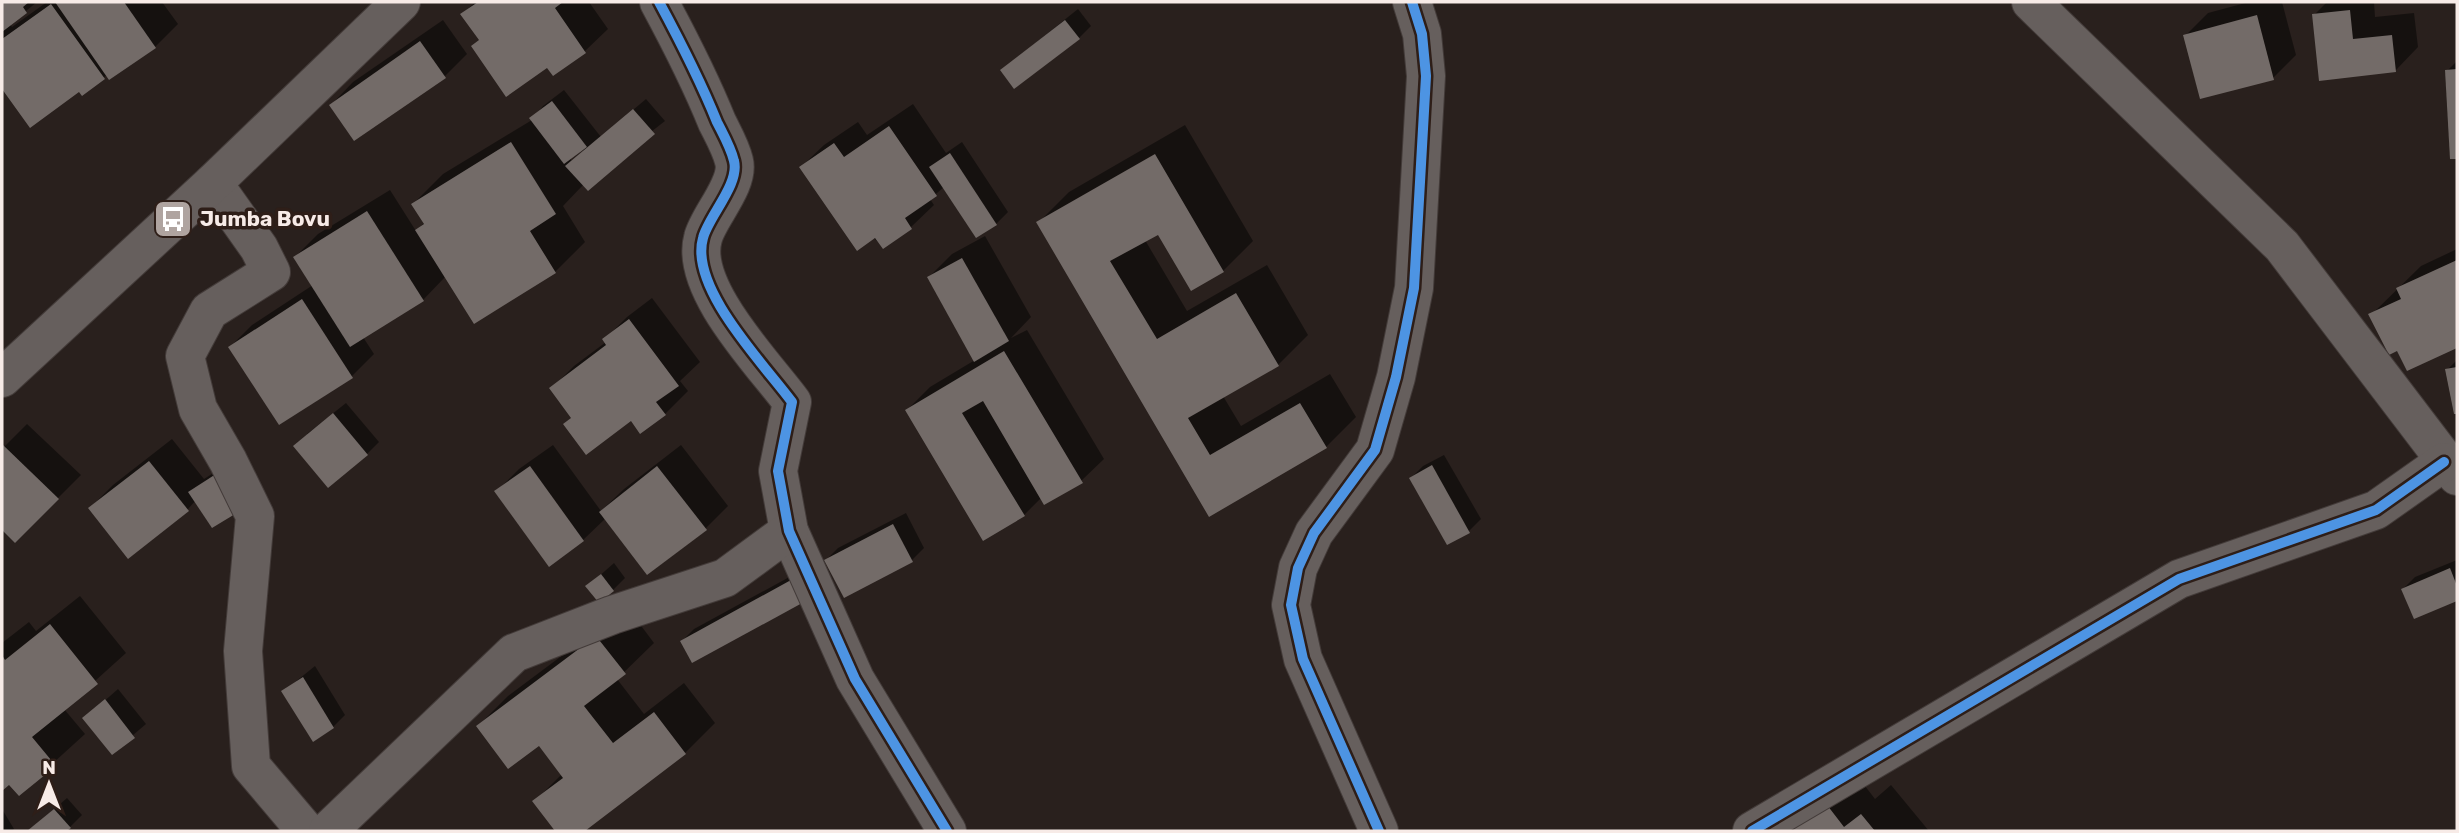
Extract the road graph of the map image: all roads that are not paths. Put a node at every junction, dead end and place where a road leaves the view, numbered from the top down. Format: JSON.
{"nodes":[{"id":1,"x":401,"y":2,"type":"edge"},
{"id":2,"x":659,"y":2,"type":"edge"},
{"id":3,"x":1412,"y":2,"type":"edge"},
{"id":4,"x":2031,"y":2,"type":"edge"},
{"id":5,"x":213,"y":183,"type":"junction"},
{"id":6,"x":2,"y":378,"type":"edge"},
{"id":7,"x":2451,"y":469,"type":"edge"},
{"id":8,"x":789,"y":531,"type":"junction"},
{"id":9,"x":306,"y":831,"type":"edge"},
{"id":10,"x":328,"y":831,"type":"edge"},
{"id":11,"x":947,"y":831,"type":"edge"},
{"id":12,"x":1379,"y":831,"type":"edge"},
{"id":13,"x":1752,"y":831,"type":"edge"}],
"edges":[{"from":1,"to":5,"type":"street"},
{"from":2,"to":8,"type":"street"},
{"from":3,"to":12,"type":"street"},
{"from":4,"to":7,"type":"street"},
{"from":5,"to":6,"type":"street"},
{"from":5,"to":9,"type":"street"},
{"from":7,"to":13,"type":"street"},
{"from":8,"to":10,"type":"street"},
{"from":8,"to":11,"type":"street"}]}
